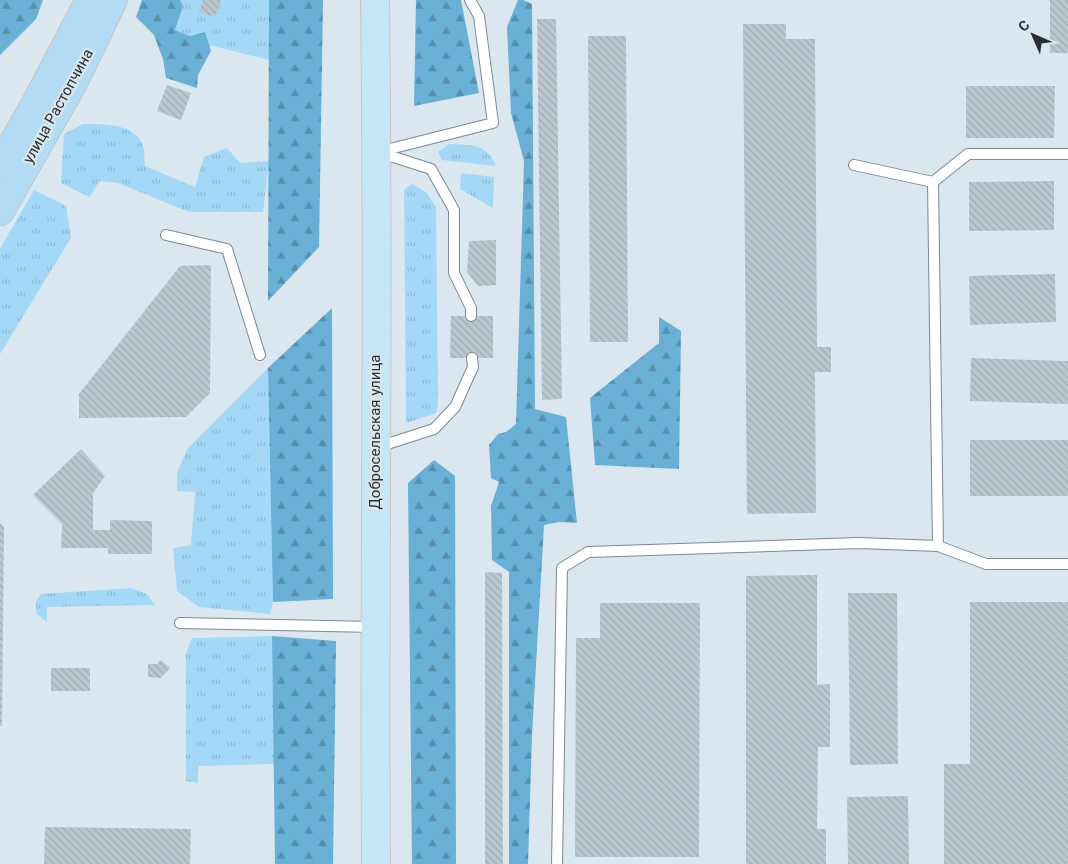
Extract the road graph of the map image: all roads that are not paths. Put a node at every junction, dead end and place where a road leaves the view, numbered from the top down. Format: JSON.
{"nodes":[{"id":1,"x":90,"y":0,"type":"edge"},
{"id":2,"x":113,"y":0,"type":"edge"},
{"id":3,"x":375,"y":0,"type":"edge"},
{"id":4,"x":470,"y":0,"type":"edge"},
{"id":5,"x":377,"y":152,"type":"junction"},
{"id":6,"x":1068,"y":154,"type":"edge"},
{"id":7,"x":854,"y":165,"type":"dead end"},
{"id":8,"x":0,"y":166,"type":"edge"},
{"id":9,"x":933,"y":182,"type":"junction"},
{"id":10,"x":0,"y":211,"type":"edge"},
{"id":11,"x":166,"y":235,"type":"dead end"},
{"id":12,"x":471,"y":316,"type":"dead end"},
{"id":13,"x":260,"y":355,"type":"dead end"},
{"id":14,"x":472,"y":358,"type":"dead end"},
{"id":15,"x":375,"y":449,"type":"junction"},
{"id":16,"x":938,"y":546,"type":"junction"},
{"id":17,"x":1068,"y":564,"type":"edge"},
{"id":18,"x":180,"y":623,"type":"dead end"},
{"id":19,"x":375,"y":627,"type":"junction"},
{"id":20,"x":376,"y":864,"type":"edge"},
{"id":21,"x":557,"y":864,"type":"edge"}],
"edges":[{"from":1,"to":8,"type":"highway","name":"улица Растопчина"},
{"from":2,"to":10,"type":"highway","name":"улица Растопчина"},
{"from":3,"to":5,"type":"main road","name":"Добросельская улица"},
{"from":4,"to":5,"type":"lane"},
{"from":5,"to":12,"type":"lane"},
{"from":5,"to":15,"type":"main road","name":"Добросельская улица"},
{"from":6,"to":9,"type":"lane"},
{"from":7,"to":9,"type":"lane"},
{"from":9,"to":16,"type":"lane"},
{"from":11,"to":13,"type":"lane"},
{"from":14,"to":15,"type":"lane"},
{"from":15,"to":19,"type":"main road","name":"Добросельская улица"},
{"from":16,"to":17,"type":"lane"},
{"from":16,"to":21,"type":"lane"},
{"from":18,"to":19,"type":"lane"},
{"from":19,"to":20,"type":"main road","name":"Добросельская улица"}]}
